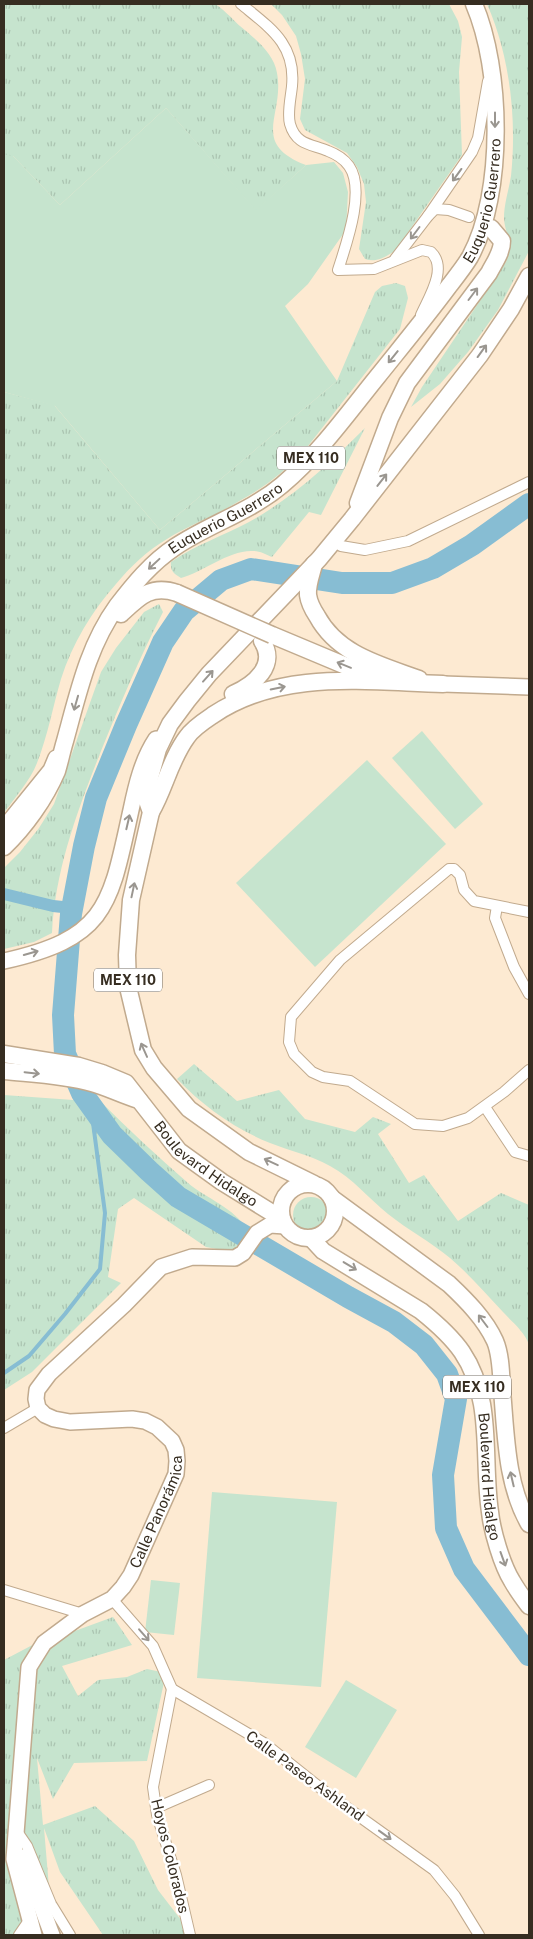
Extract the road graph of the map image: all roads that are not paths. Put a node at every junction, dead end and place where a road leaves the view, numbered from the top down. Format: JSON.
{"nodes":[{"id":1,"x":241,"y":4,"type":"edge"},
{"id":2,"x":474,"y":4,"type":"edge"},
{"id":3,"x":491,"y":63,"type":"junction"},
{"id":4,"x":428,"y":216,"type":"junction"},
{"id":5,"x":469,"y":217,"type":"dead end"},
{"id":6,"x":491,"y":228,"type":"dead end"},
{"id":7,"x":394,"y":260,"type":"junction"},
{"id":8,"x":529,"y":276,"type":"edge"},
{"id":9,"x":414,"y":332,"type":"junction"},
{"id":10,"x":529,"y":482,"type":"edge"},
{"id":11,"x":352,"y":520,"type":"junction"},
{"id":12,"x":334,"y":542,"type":"junction"},
{"id":13,"x":317,"y":561,"type":"junction"},
{"id":14,"x":267,"y":638,"type":"junction"},
{"id":15,"x":89,"y":659,"type":"junction"},
{"id":16,"x":424,"y":680,"type":"junction"},
{"id":17,"x":443,"y":684,"type":"junction"},
{"id":18,"x":529,"y":687,"type":"edge"},
{"id":19,"x":187,"y":701,"type":"junction"},
{"id":20,"x":64,"y":744,"type":"junction"},
{"id":21,"x":177,"y":753,"type":"junction"},
{"id":22,"x":152,"y":812,"type":"junction"},
{"id":23,"x":4,"y":828,"type":"edge"},
{"id":24,"x":4,"y":847,"type":"edge"},
{"id":25,"x":497,"y":906,"type":"junction"},
{"id":26,"x":529,"y":912,"type":"edge"},
{"id":27,"x":4,"y":960,"type":"edge"},
{"id":28,"x":529,"y":994,"type":"edge"},
{"id":29,"x":4,"y":1054,"type":"edge"},
{"id":30,"x":529,"y":1070,"type":"edge"},
{"id":31,"x":4,"y":1071,"type":"edge"},
{"id":32,"x":138,"y":1100,"type":"junction"},
{"id":33,"x":485,"y":1107,"type":"junction"},
{"id":34,"x":529,"y":1156,"type":"edge"},
{"id":35,"x":314,"y":1184,"type":"junction"},
{"id":36,"x":333,"y":1199,"type":"junction"},
{"id":37,"x":283,"y":1223,"type":"junction"},
{"id":38,"x":311,"y":1238,"type":"junction"},
{"id":39,"x":38,"y":1408,"type":"junction"},
{"id":40,"x":4,"y":1428,"type":"edge"},
{"id":41,"x":529,"y":1524,"type":"edge"},
{"id":42,"x":4,"y":1590,"type":"edge"},
{"id":43,"x":112,"y":1599,"type":"junction"},
{"id":44,"x":529,"y":1606,"type":"edge"},
{"id":45,"x":83,"y":1614,"type":"junction"},
{"id":46,"x":172,"y":1689,"type":"junction"},
{"id":47,"x":209,"y":1785,"type":"dead end"},
{"id":48,"x":156,"y":1808,"type":"junction"},
{"id":49,"x":16,"y":1834,"type":"junction"},
{"id":50,"x":30,"y":1919,"type":"junction"},
{"id":51,"x":19,"y":1935,"type":"edge"},
{"id":52,"x":34,"y":1935,"type":"edge"},
{"id":53,"x":52,"y":1935,"type":"edge"},
{"id":54,"x":70,"y":1935,"type":"edge"},
{"id":55,"x":190,"y":1935,"type":"edge"},
{"id":56,"x":479,"y":1935,"type":"edge"}],
"edges":[{"from":1,"to":7,"type":"street"},
{"from":2,"to":3,"type":"main road","name":"Euquerio Guerrero","number":"MEX 110"},
{"from":3,"to":4,"type":"street","one_way":true},
{"from":3,"to":9,"type":"main road","name":"Euquerio Guerrero","number":"MEX 110","one_way":true},
{"from":4,"to":5,"type":"street"},
{"from":4,"to":7,"type":"street","one_way":true},
{"from":11,"to":6,"type":"main road","one_way":true},
{"from":7,"to":9,"type":"street"},
{"from":11,"to":8,"type":"main road","number":"MEX 110","one_way":true},
{"from":9,"to":15,"type":"main road","name":"Euquerio Guerrero","number":"MEX 110","one_way":true},
{"from":10,"to":12,"type":"street"},
{"from":11,"to":12,"type":"main road","number":"MEX 110"},
{"from":12,"to":13,"type":"main road","number":"MEX 110"},
{"from":13,"to":16,"type":"main road"},
{"from":19,"to":13,"type":"main road","number":"MEX 110","one_way":true},
{"from":14,"to":15,"type":"main road","bridge":true},
{"from":16,"to":14,"type":"main road","one_way":true},
{"from":14,"to":21,"type":"main road"},
{"from":15,"to":20,"type":"main road","name":"Euquerio Guerrero","number":"MEX 110","one_way":true},
{"from":16,"to":17,"type":"main road"},
{"from":17,"to":18,"type":"street"},
{"from":21,"to":17,"type":"main road","one_way":true},
{"from":19,"to":22,"type":"main road","number":"MEX 110"},
{"from":27,"to":19,"type":"street","one_way":true},
{"from":20,"to":23,"type":"street"},
{"from":20,"to":24,"type":"main road","name":"Euquerio Guerrero","number":"MEX 110"},
{"from":21,"to":22,"type":"main road"},
{"from":35,"to":22,"type":"main road","name":"Boulevard Hidalgo","number":"MEX 110","one_way":true},
{"from":25,"to":26,"type":"street"},
{"from":25,"to":28,"type":"street"},
{"from":25,"to":33,"type":"street"},
{"from":29,"to":32,"type":"main road","number":"MEX 110"},
{"from":30,"to":33,"type":"street"},
{"from":31,"to":32,"type":"main road","one_way":true},
{"from":32,"to":37,"type":"main road","name":"Boulevard Hidalgo","number":"MEX 110"},
{"from":33,"to":34,"type":"street"},
{"from":35,"to":36,"type":"main road","number":"MEX 110"},
{"from":35,"to":37,"type":"main road"},
{"from":36,"to":38,"type":"main road"},
{"from":41,"to":36,"type":"main road","name":"Boulevard Hidalgo","number":"MEX 110","one_way":true},
{"from":37,"to":38,"type":"main road","number":"MEX 110"},
{"from":37,"to":39,"type":"street"},
{"from":38,"to":44,"type":"main road","name":"Boulevard Hidalgo","number":"MEX 110","one_way":true},
{"from":39,"to":40,"type":"street"},
{"from":39,"to":43,"type":"street","name":"Calle Panorámica"},
{"from":42,"to":45,"type":"street"},
{"from":43,"to":45,"type":"street","name":"Calle Panorámica"},
{"from":43,"to":46,"type":"street","one_way":true},
{"from":45,"to":49,"type":"street","name":"Calle Panorámica"},
{"from":46,"to":48,"type":"street","name":"Hoyos Colorados"},
{"from":46,"to":56,"type":"street","name":"Calle Paseo Ashland","one_way":true},
{"from":47,"to":48,"type":"street"},
{"from":48,"to":55,"type":"street","name":"Hoyos Colorados"},
{"from":49,"to":50,"type":"street","name":"Calle Panorámica"},
{"from":49,"to":53,"type":"street","name":"Calle Panorámica"},
{"from":49,"to":54,"type":"street"},
{"from":50,"to":51,"type":"street"},
{"from":50,"to":52,"type":"street","name":"Calle Panorámica"}]}
